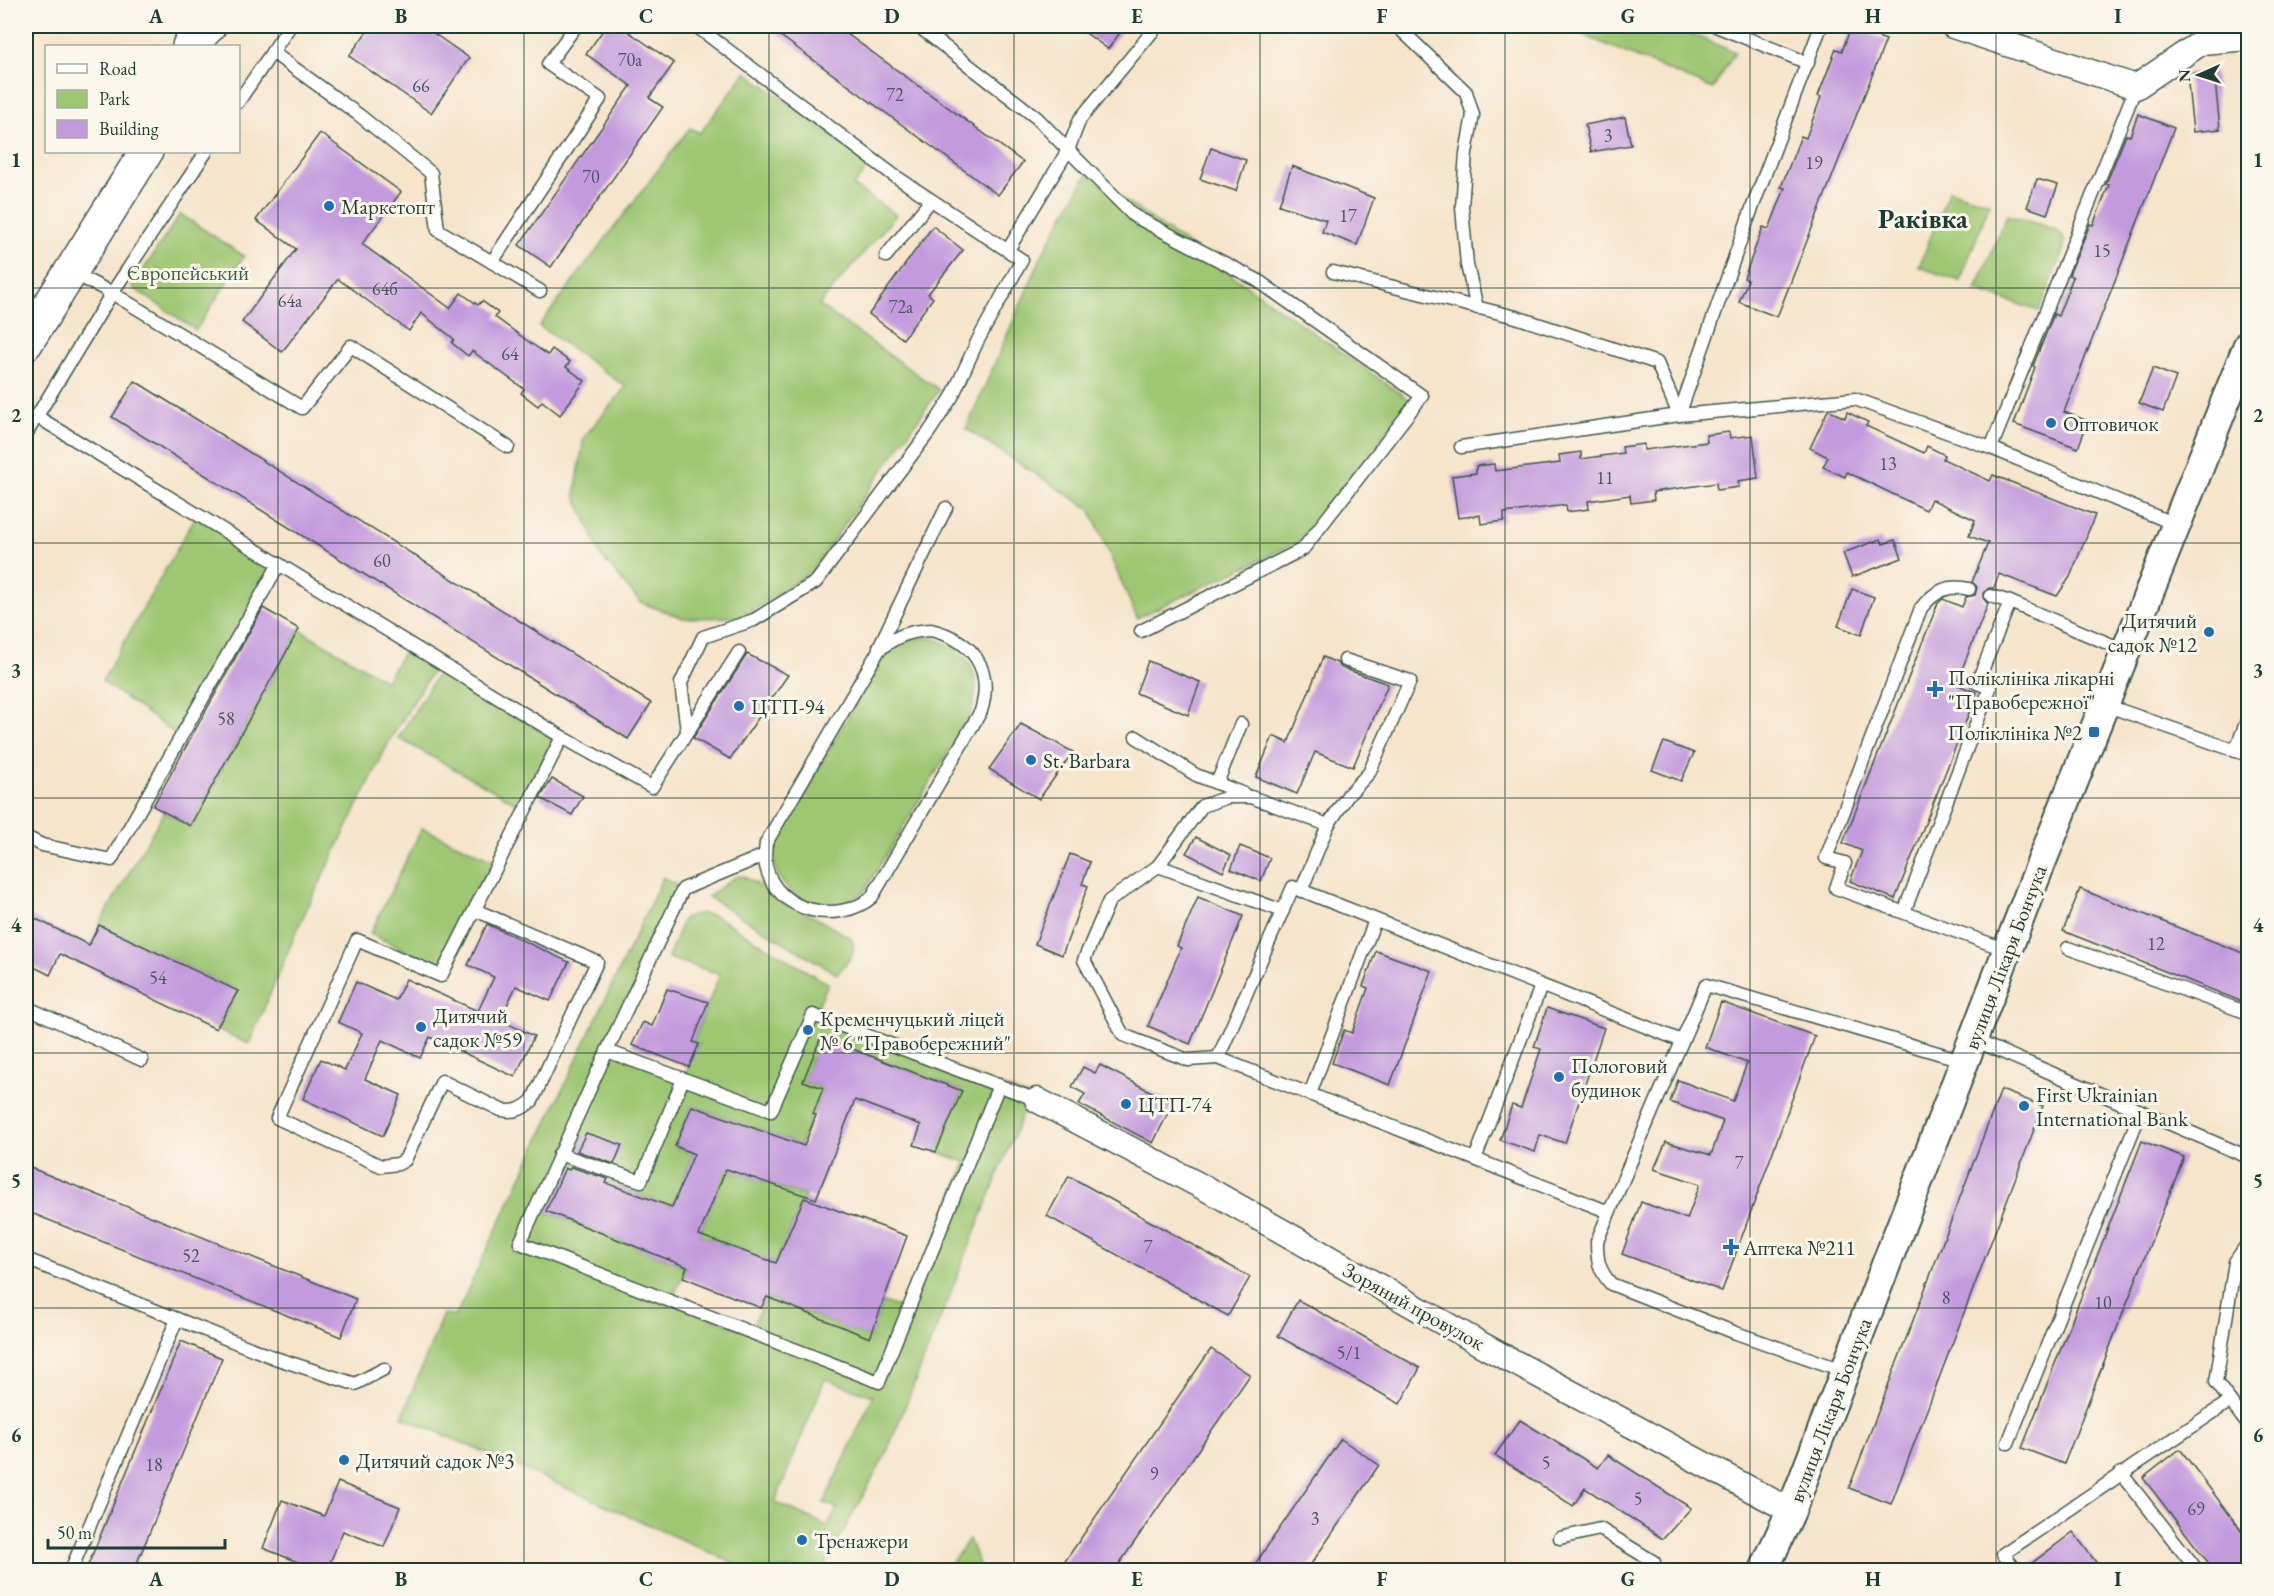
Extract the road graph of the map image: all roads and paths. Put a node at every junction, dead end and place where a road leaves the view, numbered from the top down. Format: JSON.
{"nodes":[{"id":1,"x":210,"y":26,"type":"edge"},
{"id":2,"x":291,"y":26,"type":"edge"},
{"id":3,"x":576,"y":26,"type":"edge"},
{"id":4,"x":696,"y":26,"type":"edge"},
{"id":5,"x":918,"y":26,"type":"edge"},
{"id":6,"x":1157,"y":26,"type":"edge"},
{"id":7,"x":1396,"y":26,"type":"edge"},
{"id":8,"x":1716,"y":26,"type":"edge"},
{"id":9,"x":1821,"y":26,"type":"edge"},
{"id":10,"x":1953,"y":26,"type":"edge"},
{"id":11,"x":2200,"y":34,"type":"edge"},
{"id":12,"x":2248,"y":38,"type":"edge"},
{"id":13,"x":190,"y":45,"type":"edge"},
{"id":14,"x":272,"y":52,"type":"junction"},
{"id":15,"x":1808,"y":63,"type":"junction"},
{"id":16,"x":2136,"y":87,"type":"junction"},
{"id":17,"x":240,"y":99,"type":"edge"},
{"id":18,"x":1068,"y":150,"type":"junction"},
{"id":19,"x":145,"y":153,"type":"edge"},
{"id":20,"x":205,"y":153,"type":"edge"},
{"id":21,"x":932,"y":200,"type":"junction"},
{"id":22,"x":1008,"y":250,"type":"junction"},
{"id":23,"x":886,"y":256,"type":"dead end"},
{"id":24,"x":492,"y":262,"type":"junction"},
{"id":25,"x":70,"y":272,"type":"junction"},
{"id":26,"x":1333,"y":272,"type":"dead end"},
{"id":27,"x":540,"y":291,"type":"dead end"},
{"id":28,"x":112,"y":293,"type":"junction"},
{"id":29,"x":1478,"y":308,"type":"junction"},
{"id":30,"x":26,"y":343,"type":"edge"},
{"id":31,"x":2248,"y":345,"type":"edge"},
{"id":32,"x":1679,"y":415,"type":"junction"},
{"id":33,"x":31,"y":419,"type":"edge"},
{"id":34,"x":26,"y":434,"type":"edge"},
{"id":35,"x":508,"y":447,"type":"dead end"},
{"id":36,"x":1461,"y":447,"type":"dead end"},
{"id":37,"x":1991,"y":448,"type":"junction"},
{"id":38,"x":946,"y":508,"type":"dead end"},
{"id":39,"x":2177,"y":525,"type":"junction"},
{"id":40,"x":279,"y":564,"type":"junction"},
{"id":41,"x":1969,"y":589,"type":"dead end"},
{"id":42,"x":1991,"y":596,"type":"dead end"},
{"id":43,"x":2010,"y":602,"type":"junction"},
{"id":44,"x":1141,"y":631,"type":"dead end"},
{"id":45,"x":2126,"y":651,"type":"junction"},
{"id":46,"x":739,"y":652,"type":"dead end"},
{"id":47,"x":873,"y":658,"type":"junction"},
{"id":48,"x":1345,"y":660,"type":"dead end"},
{"id":49,"x":2105,"y":705,"type":"junction"},
{"id":50,"x":2248,"y":718,"type":"edge"},
{"id":51,"x":1241,"y":724,"type":"dead end"},
{"id":52,"x":687,"y":731,"type":"junction"},
{"id":53,"x":562,"y":737,"type":"junction"},
{"id":54,"x":1136,"y":737,"type":"dead end"},
{"id":55,"x":2235,"y":751,"type":"junction"},
{"id":56,"x":2248,"y":755,"type":"edge"},
{"id":57,"x":1217,"y":783,"type":"junction"},
{"id":58,"x":1251,"y":797,"type":"junction"},
{"id":59,"x":1328,"y":825,"type":"junction"},
{"id":60,"x":26,"y":837,"type":"edge"},
{"id":61,"x":765,"y":855,"type":"junction"},
{"id":62,"x":1158,"y":866,"type":"junction"},
{"id":63,"x":1301,"y":891,"type":"junction"},
{"id":64,"x":475,"y":910,"type":"junction"},
{"id":65,"x":1283,"y":910,"type":"junction"},
{"id":66,"x":1904,"y":912,"type":"junction"},
{"id":67,"x":1375,"y":920,"type":"junction"},
{"id":68,"x":2068,"y":948,"type":"dead end"},
{"id":69,"x":2007,"y":950,"type":"junction"},
{"id":70,"x":1541,"y":986,"type":"junction"},
{"id":71,"x":26,"y":1007,"type":"edge"},
{"id":72,"x":2248,"y":1013,"type":"edge"},
{"id":73,"x":1682,"y":1041,"type":"junction"},
{"id":74,"x":607,"y":1051,"type":"junction"},
{"id":75,"x":1969,"y":1051,"type":"junction"},
{"id":76,"x":1218,"y":1058,"type":"junction"},
{"id":77,"x":142,"y":1060,"type":"dead end"},
{"id":78,"x":683,"y":1080,"type":"junction"},
{"id":79,"x":999,"y":1085,"type":"junction"},
{"id":80,"x":1310,"y":1094,"type":"junction"},
{"id":81,"x":1037,"y":1100,"type":"joint"},
{"id":82,"x":2141,"y":1112,"type":"junction"},
{"id":83,"x":559,"y":1154,"type":"junction"},
{"id":84,"x":2248,"y":1157,"type":"edge"},
{"id":85,"x":1475,"y":1159,"type":"junction"},
{"id":86,"x":1610,"y":1212,"type":"junction"},
{"id":87,"x":2248,"y":1243,"type":"edge"},
{"id":88,"x":26,"y":1259,"type":"edge"},
{"id":89,"x":177,"y":1319,"type":"junction"},
{"id":90,"x":384,"y":1369,"type":"dead end"},
{"id":91,"x":1845,"y":1371,"type":"junction"},
{"id":92,"x":2230,"y":1401,"type":"junction"},
{"id":93,"x":2248,"y":1425,"type":"edge"},
{"id":94,"x":2008,"y":1443,"type":"dead end"},
{"id":95,"x":2121,"y":1473,"type":"junction"},
{"id":96,"x":1791,"y":1511,"type":"junction"},
{"id":97,"x":1560,"y":1538,"type":"dead end"},
{"id":98,"x":1654,"y":1562,"type":"dead end"},
{"id":99,"x":71,"y":1570,"type":"edge"},
{"id":100,"x":1764,"y":1570,"type":"edge"},
{"id":101,"x":2016,"y":1570,"type":"edge"},
{"id":102,"x":2197,"y":1570,"type":"edge"}],
"edges":[{"from":1,"to":13,"type":"main road"},
{"from":2,"to":14,"type":"lane"},
{"from":3,"to":24,"type":"lane"},
{"from":4,"to":21,"type":"lane"},
{"from":5,"to":18,"type":"lane"},
{"from":6,"to":18,"type":"lane"},
{"from":7,"to":29,"type":"lane"},
{"from":8,"to":15,"type":"lane"},
{"from":9,"to":15,"type":"lane"},
{"from":10,"to":16,"type":"street"},
{"from":11,"to":12,"type":"street"},
{"from":11,"to":16,"type":"street"},
{"from":14,"to":17,"type":"lane"},
{"from":14,"to":24,"type":"lane"},
{"from":15,"to":32,"type":"lane"},
{"from":16,"to":37,"type":"lane"},
{"from":18,"to":22,"type":"lane"},
{"from":18,"to":44,"type":"lane"},
{"from":19,"to":25,"type":"main road"},
{"from":20,"to":28,"type":"lane"},
{"from":21,"to":22,"type":"lane"},
{"from":21,"to":23,"type":"lane"},
{"from":22,"to":52,"type":"lane"},
{"from":24,"to":27,"type":"lane"},
{"from":25,"to":28,"type":"lane"},
{"from":25,"to":30,"type":"main road"},
{"from":26,"to":29,"type":"lane"},
{"from":28,"to":33,"type":"lane"},
{"from":28,"to":35,"type":"lane"},
{"from":29,"to":32,"type":"lane"},
{"from":31,"to":39,"type":"street","name":"вулиця Лікаря Бончука"},
{"from":32,"to":36,"type":"lane"},
{"from":32,"to":37,"type":"lane"},
{"from":33,"to":34,"type":"lane"},
{"from":33,"to":40,"type":"lane"},
{"from":37,"to":39,"type":"lane"},
{"from":38,"to":47,"type":"lane"},
{"from":39,"to":45,"type":"street","name":"вулиця Лікаря Бончука"},
{"from":40,"to":53,"type":"lane"},
{"from":40,"to":60,"type":"lane"},
{"from":41,"to":66,"type":"lane"},
{"from":42,"to":43,"type":"lane"},
{"from":43,"to":45,"type":"lane"},
{"from":43,"to":66,"type":"lane"},
{"from":45,"to":49,"type":"street","name":"вулиця Лікаря Бончука"},
{"from":46,"to":52,"type":"lane"},
{"from":47,"to":61,"type":"lane"},
{"from":47,"to":61,"type":"lane"},
{"from":48,"to":59,"type":"lane"},
{"from":49,"to":55,"type":"lane"},
{"from":49,"to":69,"type":"street","name":"вулиця Лікаря Бончука"},
{"from":50,"to":55,"type":"lane"},
{"from":51,"to":57,"type":"lane"},
{"from":52,"to":53,"type":"lane"},
{"from":53,"to":64,"type":"lane"},
{"from":54,"to":57,"type":"lane"},
{"from":55,"to":56,"type":"lane"},
{"from":57,"to":58,"type":"lane"},
{"from":58,"to":59,"type":"lane"},
{"from":58,"to":62,"type":"lane"},
{"from":59,"to":63,"type":"lane"},
{"from":61,"to":74,"type":"lane"},
{"from":62,"to":65,"type":"lane"},
{"from":62,"to":76,"type":"lane"},
{"from":63,"to":65,"type":"lane"},
{"from":63,"to":67,"type":"lane"},
{"from":64,"to":64,"type":"lane"},
{"from":65,"to":76,"type":"lane"},
{"from":66,"to":69,"type":"lane"},
{"from":67,"to":70,"type":"lane"},
{"from":67,"to":80,"type":"lane"},
{"from":68,"to":72,"type":"lane"},
{"from":69,"to":75,"type":"street","name":"вулиця Лікаря Бончука"},
{"from":70,"to":73,"type":"lane"},
{"from":70,"to":85,"type":"lane"},
{"from":71,"to":77,"type":"lane"},
{"from":73,"to":75,"type":"lane"},
{"from":73,"to":86,"type":"lane"},
{"from":74,"to":78,"type":"lane"},
{"from":74,"to":83,"type":"lane"},
{"from":75,"to":82,"type":"lane"},
{"from":75,"to":91,"type":"street","name":"вулиця Лікаря Бончука"},
{"from":76,"to":80,"type":"lane"},
{"from":78,"to":79,"type":"lane"},
{"from":78,"to":83,"type":"lane"},
{"from":79,"to":81,"type":"lane"},
{"from":79,"to":83,"type":"lane"},
{"from":80,"to":85,"type":"lane"},
{"from":81,"to":96,"type":"street","name":"Зоряний провулок"},
{"from":82,"to":84,"type":"lane"},
{"from":82,"to":94,"type":"lane"},
{"from":85,"to":86,"type":"lane"},
{"from":86,"to":91,"type":"lane"},
{"from":87,"to":92,"type":"lane"},
{"from":88,"to":89,"type":"lane"},
{"from":89,"to":90,"type":"lane"},
{"from":89,"to":99,"type":"lane"},
{"from":91,"to":96,"type":"street","name":"вулиця Лікаря Бончука"},
{"from":92,"to":93,"type":"lane"},
{"from":92,"to":95,"type":"lane"},
{"from":95,"to":101,"type":"lane"},
{"from":95,"to":102,"type":"lane"},
{"from":96,"to":100,"type":"street","name":"вулиця Лікаря Бончука"},
{"from":97,"to":98,"type":"lane"}]}
